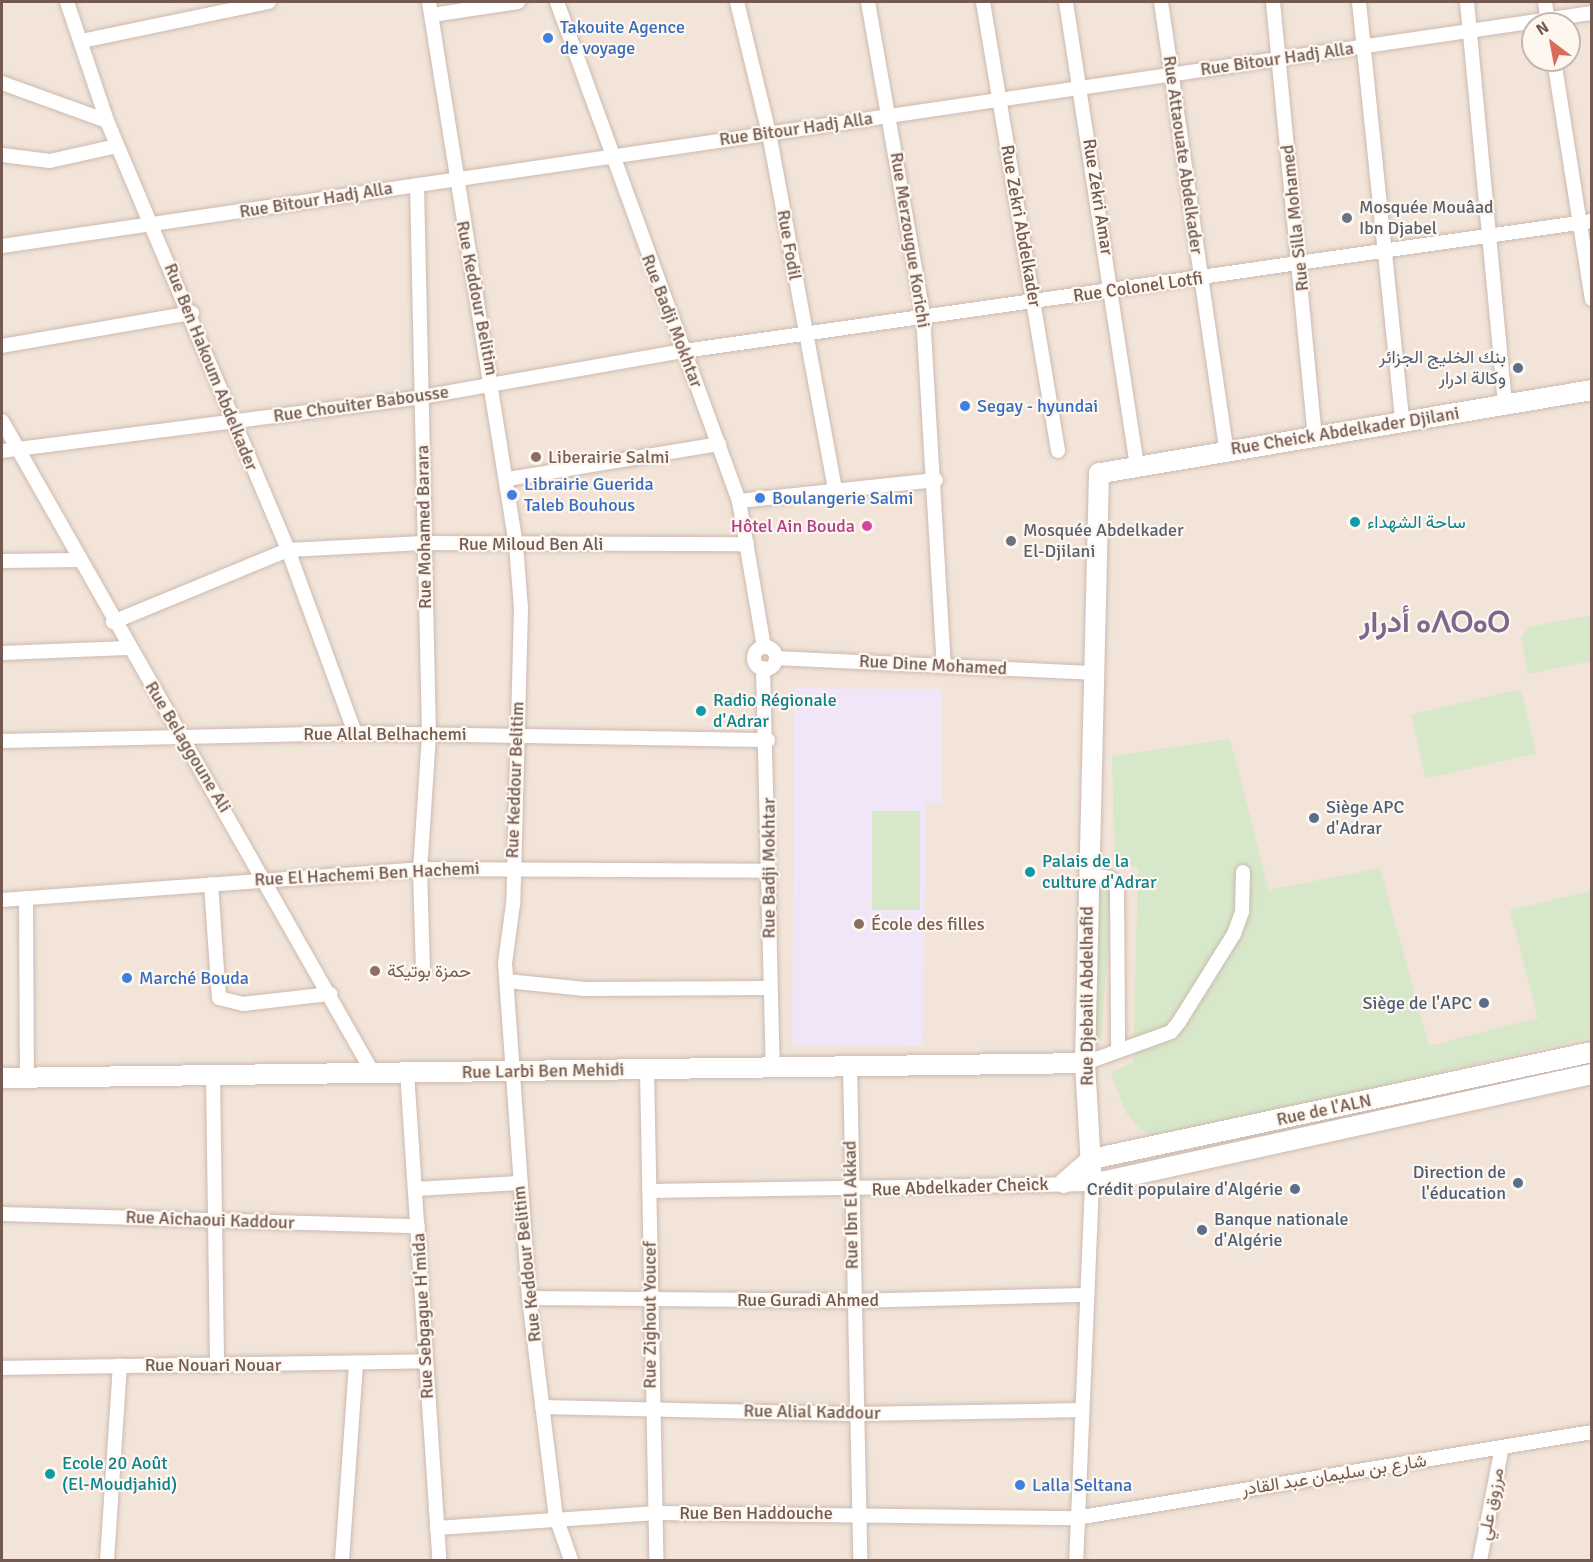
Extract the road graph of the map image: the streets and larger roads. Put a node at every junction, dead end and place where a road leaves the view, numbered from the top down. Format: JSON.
{"nodes":[{"id":1,"x":68,"y":2,"type":"edge"},
{"id":2,"x":269,"y":2,"type":"edge"},
{"id":3,"x":518,"y":2,"type":"edge"},
{"id":4,"x":557,"y":2,"type":"edge"},
{"id":5,"x":737,"y":2,"type":"edge"},
{"id":6,"x":868,"y":2,"type":"edge"},
{"id":7,"x":983,"y":2,"type":"edge"},
{"id":8,"x":1066,"y":2,"type":"edge"},
{"id":9,"x":1161,"y":2,"type":"edge"},
{"id":10,"x":1273,"y":2,"type":"edge"},
{"id":11,"x":1359,"y":2,"type":"edge"},
{"id":12,"x":1467,"y":2,"type":"edge"},
{"id":13,"x":431,"y":8,"type":"edge"},
{"id":14,"x":1521,"y":25,"type":"edge"},
{"id":15,"x":1468,"y":31,"type":"junction"},
{"id":16,"x":82,"y":41,"type":"junction"},
{"id":17,"x":1365,"y":46,"type":"junction"},
{"id":18,"x":1277,"y":59,"type":"junction"},
{"id":19,"x":1556,"y":72,"type":"edge"},
{"id":20,"x":1171,"y":74,"type":"junction"},
{"id":21,"x":2,"y":83,"type":"edge"},
{"id":22,"x":1081,"y":88,"type":"junction"},
{"id":23,"x":999,"y":100,"type":"junction"},
{"id":24,"x":889,"y":116,"type":"junction"},
{"id":25,"x":107,"y":121,"type":"junction"},
{"id":26,"x":769,"y":134,"type":"junction"},
{"id":27,"x":117,"y":146,"type":"junction"},
{"id":28,"x":2,"y":155,"type":"edge"},
{"id":29,"x":611,"y":156,"type":"junction"},
{"id":30,"x":454,"y":178,"type":"junction"},
{"id":31,"x":417,"y":185,"type":"junction"},
{"id":32,"x":1586,"y":222,"type":"edge"},
{"id":33,"x":153,"y":225,"type":"junction"},
{"id":34,"x":1485,"y":237,"type":"junction"},
{"id":35,"x":2,"y":246,"type":"edge"},
{"id":36,"x":1387,"y":253,"type":"junction"},
{"id":37,"x":1301,"y":264,"type":"junction"},
{"id":38,"x":1201,"y":278,"type":"junction"},
{"id":39,"x":1112,"y":290,"type":"junction"},
{"id":40,"x":1592,"y":298,"type":"edge"},
{"id":41,"x":1034,"y":303,"type":"junction"},
{"id":42,"x":192,"y":313,"type":"junction"},
{"id":43,"x":923,"y":315,"type":"junction"},
{"id":44,"x":805,"y":334,"type":"junction"},
{"id":45,"x":2,"y":346,"type":"edge"},
{"id":46,"x":684,"y":351,"type":"junction"},
{"id":47,"x":493,"y":385,"type":"junction"},
{"id":48,"x":1592,"y":390,"type":"edge"},
{"id":49,"x":422,"y":397,"type":"junction"},
{"id":50,"x":1505,"y":405,"type":"junction"},
{"id":51,"x":2,"y":421,"type":"edge"},
{"id":52,"x":231,"y":421,"type":"junction"},
{"id":53,"x":1402,"y":422,"type":"junction"},
{"id":54,"x":1315,"y":435,"type":"junction"},
{"id":55,"x":719,"y":444,"type":"junction"},
{"id":56,"x":17,"y":450,"type":"junction"},
{"id":57,"x":1226,"y":450,"type":"junction"},
{"id":58,"x":2,"y":451,"type":"edge"},
{"id":59,"x":1058,"y":451,"type":"dead end"},
{"id":60,"x":1137,"y":464,"type":"junction"},
{"id":61,"x":1098,"y":473,"type":"joint"},
{"id":62,"x":508,"y":479,"type":"junction"},
{"id":63,"x":936,"y":480,"type":"junction"},
{"id":64,"x":835,"y":489,"type":"junction"},
{"id":65,"x":739,"y":501,"type":"junction"},
{"id":66,"x":423,"y":543,"type":"junction"},
{"id":67,"x":747,"y":544,"type":"junction"},
{"id":68,"x":516,"y":545,"type":"junction"},
{"id":69,"x":288,"y":550,"type":"junction"},
{"id":70,"x":80,"y":560,"type":"junction"},
{"id":71,"x":2,"y":561,"type":"edge"},
{"id":72,"x":113,"y":622,"type":"junction"},
{"id":73,"x":764,"y":647,"type":"junction"},
{"id":74,"x":127,"y":648,"type":"junction"},
{"id":75,"x":2,"y":653,"type":"edge"},
{"id":76,"x":776,"y":658,"type":"junction"},
{"id":77,"x":944,"y":665,"type":"junction"},
{"id":78,"x":763,"y":668,"type":"junction"},
{"id":79,"x":1090,"y":673,"type":"junction"},
{"id":80,"x":355,"y":734,"type":"junction"},
{"id":81,"x":180,"y":735,"type":"junction"},
{"id":82,"x":429,"y":735,"type":"junction"},
{"id":83,"x":516,"y":735,"type":"junction"},
{"id":84,"x":768,"y":740,"type":"junction"},
{"id":85,"x":2,"y":741,"type":"edge"},
{"id":86,"x":420,"y":869,"type":"junction"},
{"id":87,"x":512,"y":869,"type":"junction"},
{"id":88,"x":770,"y":871,"type":"junction"},
{"id":89,"x":1244,"y":872,"type":"dead end"},
{"id":90,"x":1088,"y":874,"type":"junction"},
{"id":91,"x":262,"y":878,"type":"junction"},
{"id":92,"x":211,"y":884,"type":"junction"},
{"id":93,"x":26,"y":898,"type":"junction"},
{"id":94,"x":2,"y":900,"type":"edge"},
{"id":95,"x":423,"y":969,"type":"dead end"},
{"id":96,"x":507,"y":981,"type":"junction"},
{"id":97,"x":768,"y":988,"type":"junction"},
{"id":98,"x":330,"y":994,"type":"junction"},
{"id":99,"x":1118,"y":1048,"type":"junction"},
{"id":100,"x":1592,"y":1052,"type":"edge"},
{"id":101,"x":1085,"y":1063,"type":"junction"},
{"id":102,"x":850,"y":1066,"type":"junction"},
{"id":103,"x":773,"y":1067,"type":"junction"},
{"id":104,"x":646,"y":1069,"type":"junction"},
{"id":105,"x":513,"y":1071,"type":"junction"},
{"id":106,"x":407,"y":1072,"type":"junction"},
{"id":107,"x":373,"y":1073,"type":"junction"},
{"id":108,"x":1592,"y":1074,"type":"edge"},
{"id":109,"x":213,"y":1075,"type":"junction"},
{"id":110,"x":2,"y":1078,"type":"edge"},
{"id":111,"x":27,"y":1078,"type":"junction"},
{"id":112,"x":1445,"y":1084,"type":"junction"},
{"id":113,"x":1451,"y":1107,"type":"junction"},
{"id":114,"x":1092,"y":1159,"type":"junction"},
{"id":115,"x":519,"y":1183,"type":"junction"},
{"id":116,"x":1064,"y":1183,"type":"junction"},
{"id":117,"x":1092,"y":1184,"type":"junction"},
{"id":118,"x":415,"y":1189,"type":"junction"},
{"id":119,"x":649,"y":1191,"type":"junction"},
{"id":120,"x":850,"y":1192,"type":"junction"},
{"id":121,"x":2,"y":1214,"type":"edge"},
{"id":122,"x":216,"y":1220,"type":"junction"},
{"id":123,"x":418,"y":1226,"type":"junction"},
{"id":124,"x":1086,"y":1295,"type":"junction"},
{"id":125,"x":530,"y":1298,"type":"junction"},
{"id":126,"x":650,"y":1300,"type":"junction"},
{"id":127,"x":852,"y":1301,"type":"junction"},
{"id":128,"x":425,"y":1361,"type":"junction"},
{"id":129,"x":120,"y":1365,"type":"junction"},
{"id":130,"x":356,"y":1365,"type":"junction"},
{"id":131,"x":217,"y":1366,"type":"junction"},
{"id":132,"x":2,"y":1368,"type":"edge"},
{"id":133,"x":542,"y":1407,"type":"junction"},
{"id":134,"x":650,"y":1409,"type":"junction"},
{"id":135,"x":1082,"y":1410,"type":"junction"},
{"id":136,"x":855,"y":1414,"type":"junction"},
{"id":137,"x":1592,"y":1432,"type":"edge"},
{"id":138,"x":1502,"y":1447,"type":"junction"},
{"id":139,"x":656,"y":1513,"type":"junction"},
{"id":140,"x":859,"y":1513,"type":"junction"},
{"id":141,"x":556,"y":1516,"type":"junction"},
{"id":142,"x":1076,"y":1518,"type":"junction"},
{"id":143,"x":437,"y":1528,"type":"junction"},
{"id":144,"x":107,"y":1560,"type":"edge"},
{"id":145,"x":342,"y":1560,"type":"edge"},
{"id":146,"x":439,"y":1560,"type":"edge"},
{"id":147,"x":570,"y":1560,"type":"edge"},
{"id":148,"x":656,"y":1560,"type":"edge"},
{"id":149,"x":860,"y":1560,"type":"edge"},
{"id":150,"x":1076,"y":1560,"type":"edge"},
{"id":151,"x":1480,"y":1560,"type":"edge"}],
"edges":[{"from":1,"to":16,"type":"street","name":"Rue Ben Hakoum Abdelkader"},
{"from":2,"to":16,"type":"street"},
{"from":3,"to":13,"type":"street"},
{"from":4,"to":29,"type":"street","name":"Rue Badji Mokhtar"},
{"from":5,"to":26,"type":"street","name":"Rue Fodil"},
{"from":6,"to":24,"type":"street","name":"Rue Merzougue Korichi"},
{"from":7,"to":23,"type":"street","name":"Rue Zekri Abdelkader"},
{"from":8,"to":22,"type":"street","name":"Rue Zekri Amar"},
{"from":9,"to":20,"type":"street","name":"Rue Attaouate Abdelkader"},
{"from":10,"to":18,"type":"street","name":"Rue Silla Mohamed"},
{"from":11,"to":17,"type":"street"},
{"from":12,"to":15,"type":"street"},
{"from":13,"to":30,"type":"street","name":"Rue Keddour Belitim"},
{"from":14,"to":15,"type":"street","name":"Rue Bitour Hadj Alla"},
{"from":15,"to":17,"type":"street","name":"Rue Bitour Hadj Alla"},
{"from":15,"to":34,"type":"street"},
{"from":16,"to":25,"type":"street","name":"Rue Ben Hakoum Abdelkader"},
{"from":17,"to":18,"type":"street","name":"Rue Bitour Hadj Alla"},
{"from":17,"to":36,"type":"street"},
{"from":18,"to":20,"type":"street","name":"Rue Bitour Hadj Alla"},
{"from":18,"to":37,"type":"street","name":"Rue Silla Mohamed"},
{"from":19,"to":32,"type":"street"},
{"from":20,"to":22,"type":"street","name":"Rue Bitour Hadj Alla"},
{"from":20,"to":38,"type":"street","name":"Rue Attaouate Abdelkader"},
{"from":21,"to":25,"type":"street"},
{"from":22,"to":23,"type":"street","name":"Rue Bitour Hadj Alla"},
{"from":22,"to":39,"type":"street","name":"Rue Zekri Amar"},
{"from":23,"to":24,"type":"street","name":"Rue Bitour Hadj Alla"},
{"from":23,"to":41,"type":"street","name":"Rue Zekri Abdelkader"},
{"from":24,"to":26,"type":"street","name":"Rue Bitour Hadj Alla"},
{"from":24,"to":43,"type":"street","name":"Rue Merzougue Korichi"},
{"from":25,"to":27,"type":"street","name":"Rue Ben Hakoum Abdelkader"},
{"from":26,"to":29,"type":"street","name":"Rue Bitour Hadj Alla"},
{"from":26,"to":44,"type":"street","name":"Rue Fodil"},
{"from":27,"to":28,"type":"street"},
{"from":27,"to":33,"type":"street","name":"Rue Ben Hakoum Abdelkader"},
{"from":29,"to":30,"type":"street","name":"Rue Bitour Hadj Alla"},
{"from":29,"to":46,"type":"street","name":"Rue Badji Mokhtar"},
{"from":30,"to":31,"type":"street","name":"Rue Bitour Hadj Alla"},
{"from":30,"to":47,"type":"street","name":"Rue Keddour Belitim"},
{"from":31,"to":33,"type":"street","name":"Rue Bitour Hadj Alla"},
{"from":31,"to":49,"type":"street","name":"Rue Mohamed Barara"},
{"from":32,"to":34,"type":"street","name":"Rue Colonel Lotfi"},
{"from":32,"to":40,"type":"street"},
{"from":33,"to":35,"type":"street","name":"Rue Bitour Hadj Alla"},
{"from":33,"to":42,"type":"street","name":"Rue Ben Hakoum Abdelkader"},
{"from":34,"to":36,"type":"street","name":"Rue Colonel Lotfi"},
{"from":34,"to":50,"type":"street"},
{"from":36,"to":37,"type":"street","name":"Rue Colonel Lotfi"},
{"from":36,"to":53,"type":"street"},
{"from":37,"to":38,"type":"street","name":"Rue Colonel Lotfi"},
{"from":37,"to":54,"type":"street","name":"Rue Silla Mohamed"},
{"from":38,"to":39,"type":"street","name":"Rue Colonel Lotfi"},
{"from":38,"to":57,"type":"street","name":"Rue Attaouate Abdelkader"},
{"from":39,"to":41,"type":"street","name":"Rue Colonel Lotfi"},
{"from":39,"to":60,"type":"street","name":"Rue Zekri Amar"},
{"from":41,"to":43,"type":"street","name":"Rue Colonel Lotfi"},
{"from":41,"to":59,"type":"street","name":"Rue Zekri Abdelkader"},
{"from":42,"to":45,"type":"street"},
{"from":42,"to":52,"type":"street","name":"Rue Ben Hakoum Abdelkader"},
{"from":43,"to":44,"type":"street","name":"Rue Colonel Lotfi"},
{"from":43,"to":63,"type":"street","name":"Rue Merzougue Korichi"},
{"from":44,"to":46,"type":"street","name":"Rue Colonel Lotfi"},
{"from":44,"to":64,"type":"street","name":"Rue Fodil"},
{"from":46,"to":47,"type":"street","name":"Rue Chouiter Babousse"},
{"from":46,"to":55,"type":"street","name":"Rue Badji Mokhtar"},
{"from":47,"to":49,"type":"street","name":"Rue Chouiter Babousse"},
{"from":47,"to":62,"type":"street","name":"Rue Keddour Belitim"},
{"from":48,"to":50,"type":"street","name":"Rue Cheick Abdelkader Djilani"},
{"from":49,"to":52,"type":"street","name":"Rue Chouiter Babousse"},
{"from":49,"to":66,"type":"street","name":"Rue Mohamed Barara"},
{"from":50,"to":53,"type":"street","name":"Rue Cheick Abdelkader Djilani"},
{"from":51,"to":56,"type":"street","name":"Rue Belaggoune Ali"},
{"from":52,"to":56,"type":"street","name":"Rue Chouiter Babousse"},
{"from":52,"to":69,"type":"street","name":"Rue Ben Hakoum Abdelkader"},
{"from":53,"to":54,"type":"street","name":"Rue Cheick Abdelkader Djilani"},
{"from":54,"to":57,"type":"street","name":"Rue Cheick Abdelkader Djilani"},
{"from":55,"to":62,"type":"street"},
{"from":55,"to":65,"type":"street","name":"Rue Badji Mokhtar"},
{"from":56,"to":58,"type":"street","name":"Rue Chouiter Babousse"},
{"from":56,"to":70,"type":"street","name":"Rue Belaggoune Ali"},
{"from":57,"to":60,"type":"street","name":"Rue Cheick Abdelkader Djilani"},
{"from":60,"to":61,"type":"street","name":"Rue Cheick Abdelkader Djilani"},
{"from":61,"to":79,"type":"street","name":"Rue Djebaili Abdelhafid"},
{"from":62,"to":68,"type":"street","name":"Rue Keddour Belitim"},
{"from":63,"to":64,"type":"street"},
{"from":63,"to":77,"type":"street","name":"Rue Merzougue Korichi"},
{"from":64,"to":65,"type":"street"},
{"from":65,"to":67,"type":"street","name":"Rue Badji Mokhtar"},
{"from":66,"to":68,"type":"street","name":"Rue Miloud Ben Ali"},
{"from":66,"to":69,"type":"street","name":"Rue Miloud Ben Ali"},
{"from":66,"to":82,"type":"street","name":"Rue Mohamed Barara"},
{"from":67,"to":68,"type":"street","name":"Rue Miloud Ben Ali"},
{"from":67,"to":73,"type":"street","name":"Rue Badji Mokhtar"},
{"from":68,"to":83,"type":"street","name":"Rue Keddour Belitim"},
{"from":69,"to":72,"type":"street","name":"Rue Miloud Ben Ali"},
{"from":69,"to":80,"type":"street","name":"Rue Ben Hakoum Abdelkader"},
{"from":70,"to":71,"type":"street"},
{"from":70,"to":72,"type":"street","name":"Rue Belaggoune Ali"},
{"from":72,"to":74,"type":"street","name":"Rue Belaggoune Ali"},
{"from":73,"to":76,"type":"street"},
{"from":73,"to":78,"type":"street","name":"Rue Badji Mokhtar"},
{"from":74,"to":75,"type":"street"},
{"from":74,"to":81,"type":"street","name":"Rue Belaggoune Ali"},
{"from":76,"to":77,"type":"street","name":"Rue Dine Mohamed"},
{"from":76,"to":78,"type":"street"},
{"from":77,"to":79,"type":"street","name":"Rue Dine Mohamed"},
{"from":78,"to":84,"type":"street","name":"Rue Badji Mokhtar"},
{"from":79,"to":90,"type":"street","name":"Rue Djebaili Abdelhafid"},
{"from":80,"to":81,"type":"street","name":"Rue Allal Belhachemi"},
{"from":80,"to":82,"type":"street","name":"Rue Allal Belhachemi"},
{"from":81,"to":85,"type":"street","name":"Rue Allal Belhachemi"},
{"from":81,"to":91,"type":"street","name":"Rue Belaggoune Ali"},
{"from":82,"to":83,"type":"street","name":"Rue Allal Belhachemi"},
{"from":82,"to":86,"type":"street","name":"Rue Mohamed Barara"},
{"from":83,"to":84,"type":"street","name":"Rue Allal Belhachemi"},
{"from":83,"to":87,"type":"street","name":"Rue Keddour Belitim"},
{"from":84,"to":88,"type":"street","name":"Rue Badji Mokhtar"},
{"from":86,"to":87,"type":"street","name":"Rue El Hachemi Ben Hachemi"},
{"from":86,"to":91,"type":"street","name":"Rue El Hachemi Ben Hachemi"},
{"from":86,"to":95,"type":"street","name":"Rue Mohamed Barara"},
{"from":87,"to":88,"type":"street","name":"Rue El Hachemi Ben Hachemi"},
{"from":87,"to":96,"type":"street","name":"Rue Keddour Belitim"},
{"from":88,"to":97,"type":"street","name":"Rue Badji Mokhtar"},
{"from":89,"to":99,"type":"street"},
{"from":90,"to":99,"type":"street"},
{"from":90,"to":101,"type":"street","name":"Rue Djebaili Abdelhafid"},
{"from":91,"to":92,"type":"street","name":"Rue El Hachemi Ben Hachemi"},
{"from":91,"to":98,"type":"street","name":"Rue Belaggoune Ali"},
{"from":92,"to":93,"type":"street","name":"Rue El Hachemi Ben Hachemi"},
{"from":92,"to":98,"type":"street"},
{"from":93,"to":94,"type":"street","name":"Rue El Hachemi Ben Hachemi"},
{"from":93,"to":111,"type":"street"},
{"from":96,"to":97,"type":"street"},
{"from":96,"to":105,"type":"street","name":"Rue Keddour Belitim"},
{"from":97,"to":103,"type":"street","name":"Rue Badji Mokhtar"},
{"from":98,"to":107,"type":"street","name":"Rue Belaggoune Ali"},
{"from":99,"to":101,"type":"street"},
{"from":100,"to":112,"type":"street","name":"Rue de l'ALN"},
{"from":101,"to":102,"type":"street","name":"Rue Larbi Ben Mehidi"},
{"from":101,"to":114,"type":"street","name":"Rue Djebaili Abdelhafid"},
{"from":102,"to":103,"type":"street","name":"Rue Larbi Ben Mehidi"},
{"from":102,"to":120,"type":"street","name":"Rue Ibn El Akkad"},
{"from":103,"to":104,"type":"street","name":"Rue Larbi Ben Mehidi"},
{"from":104,"to":105,"type":"street","name":"Rue Larbi Ben Mehidi"},
{"from":104,"to":119,"type":"street","name":"Rue Zighout Youcef"},
{"from":105,"to":106,"type":"street","name":"Rue Larbi Ben Mehidi"},
{"from":105,"to":115,"type":"street","name":"Rue Keddour Belitim"},
{"from":106,"to":107,"type":"street","name":"Rue Larbi Ben Mehidi"},
{"from":106,"to":118,"type":"street","name":"Rue Sebgague H'mida"},
{"from":107,"to":109,"type":"street","name":"Rue Larbi Ben Mehidi"},
{"from":108,"to":113,"type":"street","name":"Rue de l'ALN"},
{"from":109,"to":111,"type":"street","name":"Rue Larbi Ben Mehidi"},
{"from":109,"to":122,"type":"street"},
{"from":110,"to":111,"type":"street","name":"Rue Larbi Ben Mehidi"},
{"from":112,"to":113,"type":"street"},
{"from":112,"to":114,"type":"street","name":"Rue de l'ALN"},
{"from":113,"to":117,"type":"street","name":"Rue de l'ALN"},
{"from":114,"to":116,"type":"street","name":"Rue de l'ALN"},
{"from":114,"to":117,"type":"street","name":"Rue Djebaili Abdelhafid"},
{"from":115,"to":118,"type":"street"},
{"from":115,"to":125,"type":"street","name":"Rue Keddour Belitim"},
{"from":116,"to":117,"type":"street","name":"Rue Abdelkader Cheick"},
{"from":116,"to":120,"type":"street","name":"Rue Abdelkader Cheick"},
{"from":117,"to":124,"type":"street","name":"Rue Djebaili Abdelhafid"},
{"from":118,"to":123,"type":"street","name":"Rue Sebgague H'mida"},
{"from":119,"to":120,"type":"street","name":"Rue Abdelkader Cheick"},
{"from":119,"to":126,"type":"street","name":"Rue Zighout Youcef"},
{"from":120,"to":127,"type":"street","name":"Rue Ibn El Akkad"},
{"from":121,"to":122,"type":"street","name":"Rue Aichaoui Kaddour"},
{"from":122,"to":123,"type":"street","name":"Rue Aichaoui Kaddour"},
{"from":122,"to":131,"type":"street"},
{"from":123,"to":128,"type":"street","name":"Rue Sebgague H'mida"},
{"from":124,"to":127,"type":"street","name":"Rue Guradi Ahmed"},
{"from":124,"to":135,"type":"street","name":"Rue Djebaili Abdelhafid"},
{"from":125,"to":126,"type":"street","name":"Rue Guradi Ahmed"},
{"from":125,"to":133,"type":"street","name":"Rue Keddour Belitim"},
{"from":126,"to":127,"type":"street","name":"Rue Guradi Ahmed"},
{"from":126,"to":134,"type":"street","name":"Rue Zighout Youcef"},
{"from":127,"to":136,"type":"street","name":"Rue Ibn El Akkad"},
{"from":128,"to":130,"type":"street","name":"Rue Nouari Nouar"},
{"from":128,"to":143,"type":"street","name":"Rue Sebgague H'mida"},
{"from":129,"to":131,"type":"street","name":"Rue Nouari Nouar"},
{"from":129,"to":132,"type":"street","name":"Rue Nouari Nouar"},
{"from":129,"to":144,"type":"street"},
{"from":130,"to":131,"type":"street","name":"Rue Nouari Nouar"},
{"from":130,"to":145,"type":"street"},
{"from":133,"to":134,"type":"street","name":"Rue Alial Kaddour"},
{"from":133,"to":141,"type":"street","name":"Rue Keddour Belitim"},
{"from":134,"to":136,"type":"street","name":"Rue Alial Kaddour"},
{"from":134,"to":139,"type":"street","name":"Rue Zighout Youcef"},
{"from":135,"to":136,"type":"street","name":"Rue Alial Kaddour"},
{"from":135,"to":142,"type":"street","name":"Rue Djebaili Abdelhafid"},
{"from":136,"to":140,"type":"street","name":"Rue Ibn El Akkad"},
{"from":137,"to":138,"type":"street","name":"شارع بن سليمان عبد القادر"},
{"from":138,"to":142,"type":"street","name":"شارع بن سليمان عبد القادر"},
{"from":138,"to":151,"type":"street","name":"مرزوق علي"},
{"from":139,"to":140,"type":"street","name":"Rue Ben Haddouche"},
{"from":139,"to":141,"type":"street","name":"Rue Ben Haddouche"},
{"from":139,"to":148,"type":"street","name":"Rue Zighout Youcef"},
{"from":140,"to":142,"type":"street","name":"Rue Ben Haddouche"},
{"from":140,"to":149,"type":"street","name":"Rue Ibn El Akkad"},
{"from":141,"to":143,"type":"street","name":"Rue Ben Haddouche"},
{"from":141,"to":147,"type":"street","name":"Rue Keddour Belitim"},
{"from":142,"to":150,"type":"street","name":"Rue Djebaili Abdelhafid"},
{"from":143,"to":146,"type":"street","name":"Rue Sebgague H'mida"}]}
